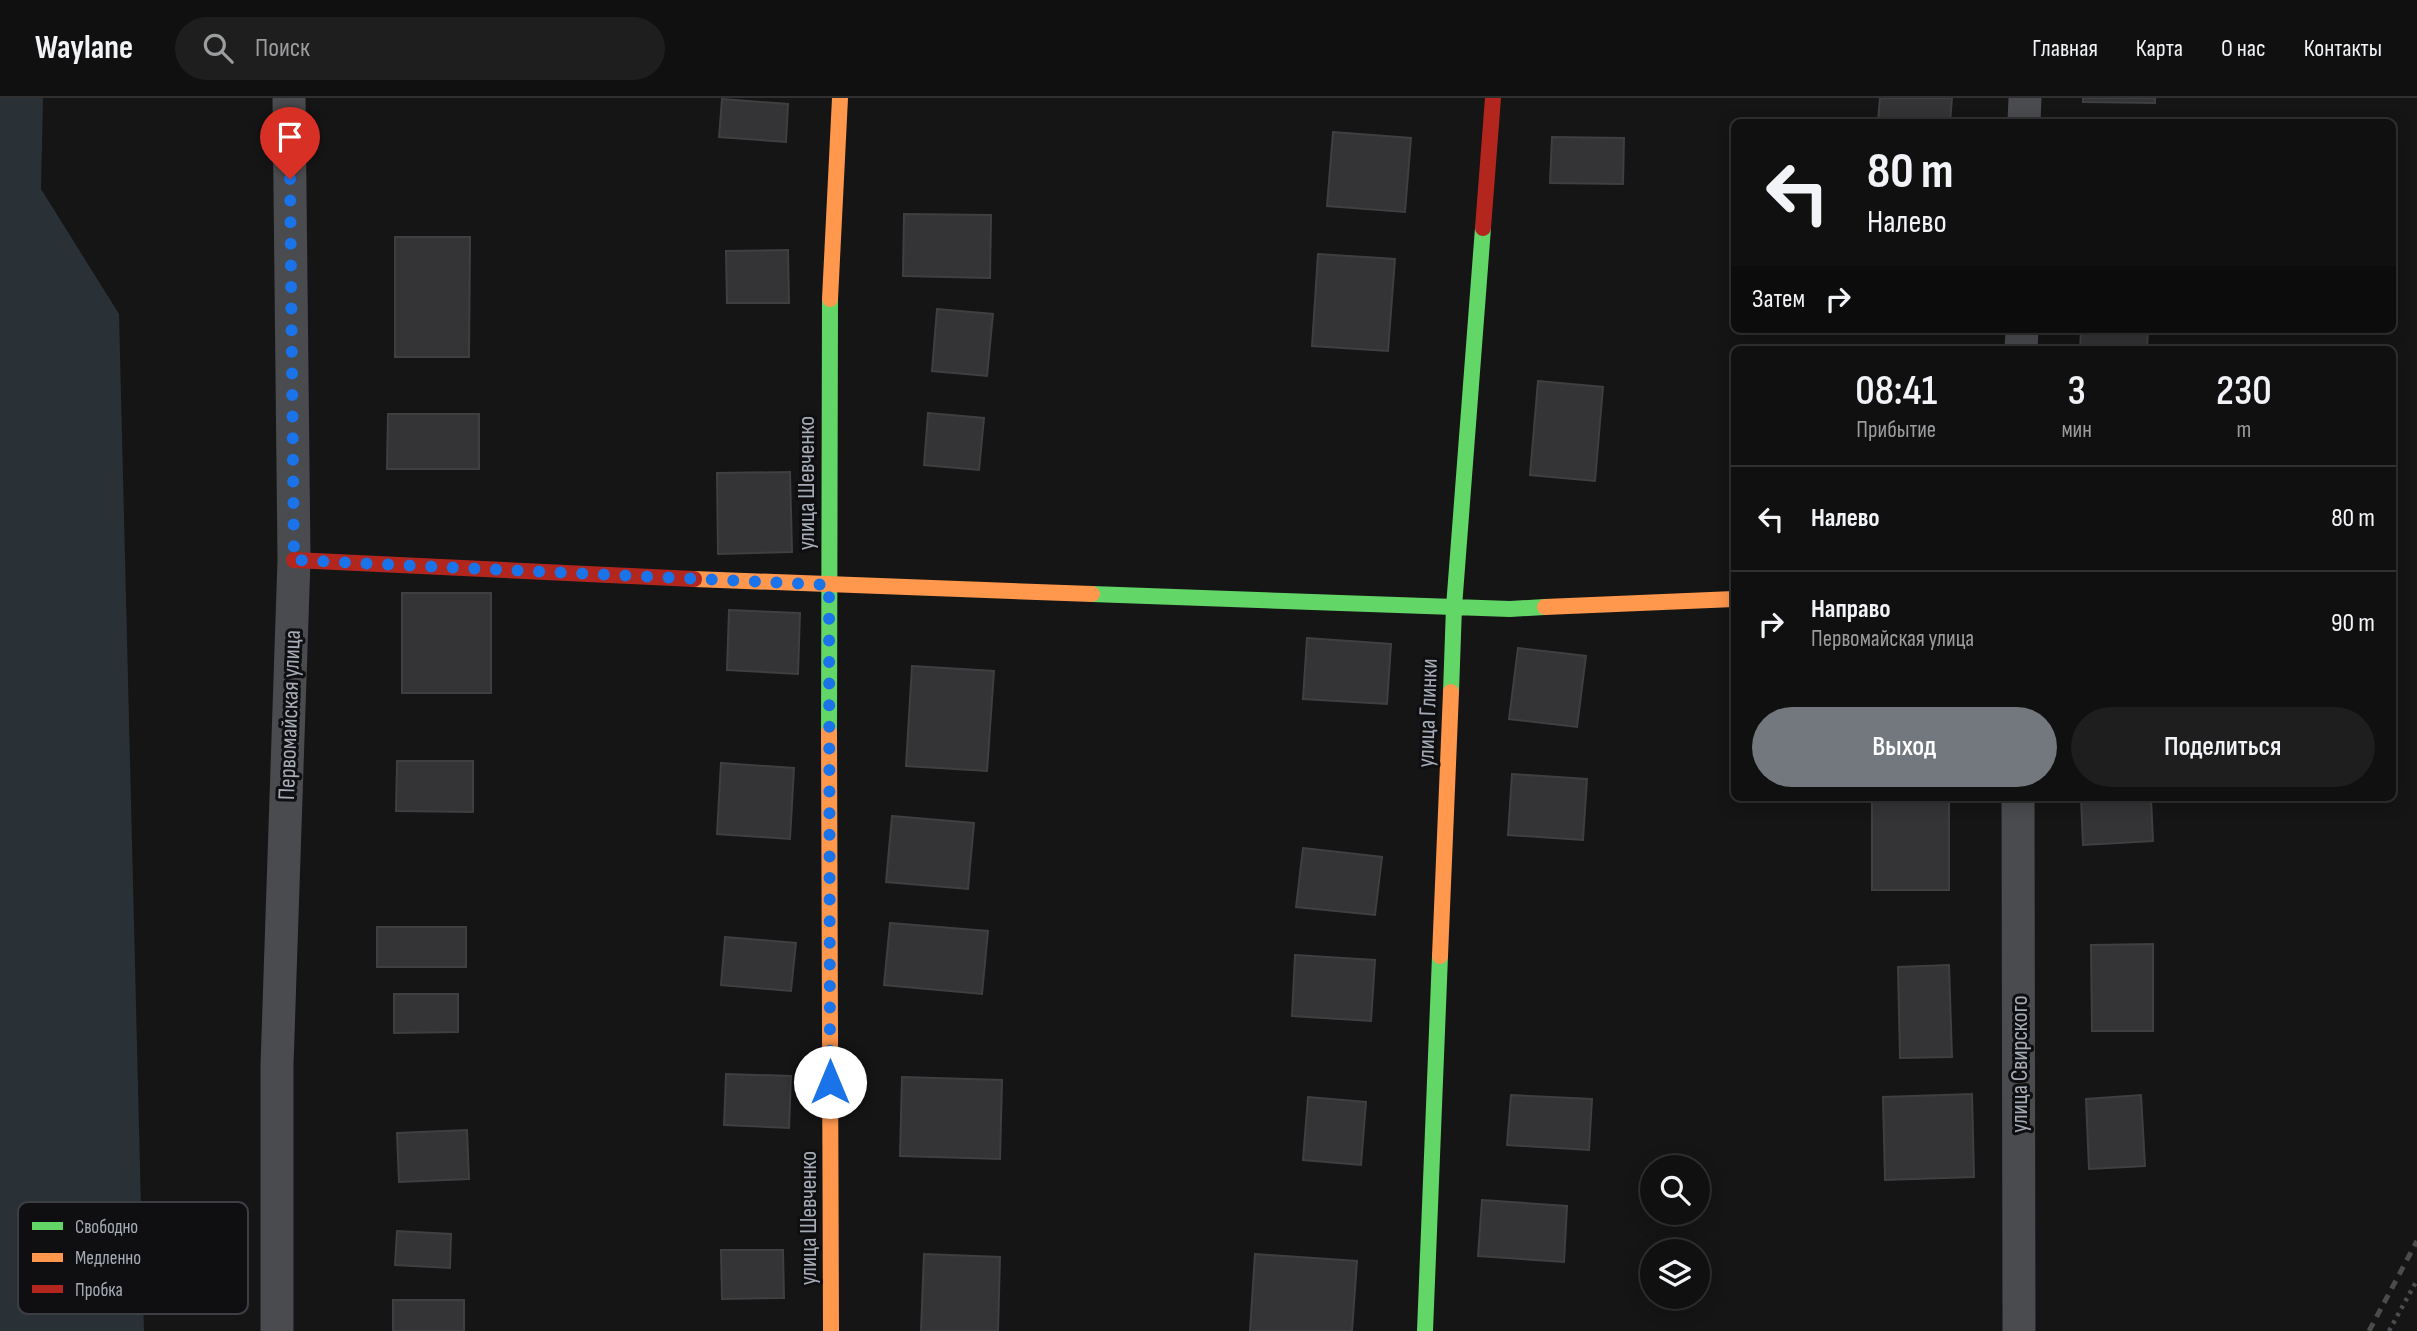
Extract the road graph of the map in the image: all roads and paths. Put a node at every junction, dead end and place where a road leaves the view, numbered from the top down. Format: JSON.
{"nodes":[{"id":1,"x":289,"y":98,"type":"edge"},
{"id":2,"x":841,"y":98,"type":"edge"},
{"id":3,"x":1493,"y":98,"type":"edge"},
{"id":4,"x":2025,"y":98,"type":"edge"},
{"id":5,"x":2024,"y":119,"type":"edge"},
{"id":6,"x":294,"y":560,"type":"junction"},
{"id":7,"x":829,"y":585,"type":"junction"},
{"id":8,"x":1731,"y":599,"type":"edge"},
{"id":9,"x":1454,"y":607,"type":"junction"},
{"id":10,"x":2018,"y":801,"type":"edge"},
{"id":11,"x":2417,"y":1280,"type":"edge"},
{"id":12,"x":277,"y":1331,"type":"edge"},
{"id":13,"x":831,"y":1331,"type":"edge"},
{"id":14,"x":1425,"y":1331,"type":"edge"},
{"id":15,"x":2019,"y":1331,"type":"edge"},
{"id":16,"x":2389,"y":1331,"type":"edge"}],
"edges":[{"from":1,"to":6,"type":"street","name":"Первомайская улица"},
{"from":2,"to":7,"type":"street","name":"улица Шевченко"},
{"from":3,"to":9,"type":"street","name":"улица Глинки"},
{"from":4,"to":5,"type":"street"},
{"from":6,"to":7,"type":"street"},
{"from":6,"to":12,"type":"street","name":"Первомайская улица"},
{"from":7,"to":9,"type":"street"},
{"from":7,"to":13,"type":"street","name":"улица Шевченко"},
{"from":8,"to":9,"type":"street"},
{"from":9,"to":14,"type":"street","name":"улица Глинки"},
{"from":10,"to":15,"type":"street","name":"улица Свирского"},
{"from":11,"to":16,"type":"path"}]}
